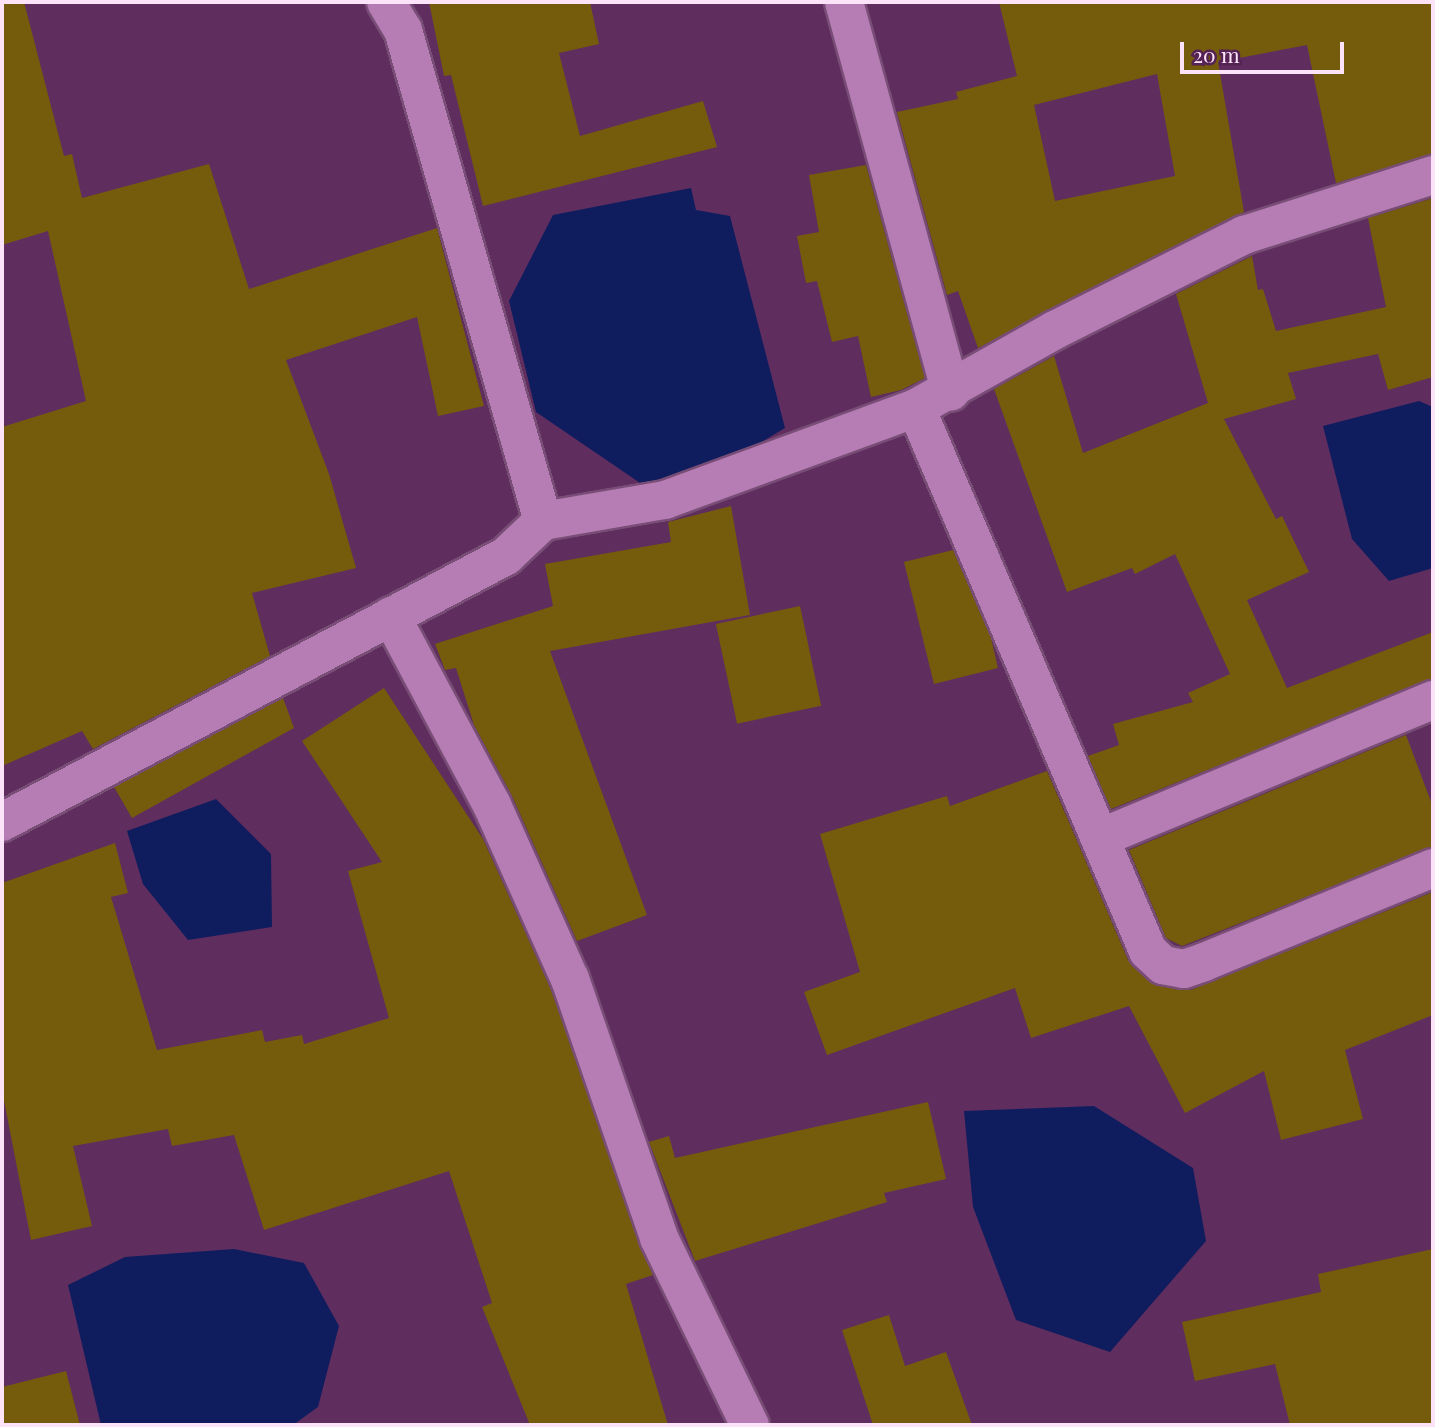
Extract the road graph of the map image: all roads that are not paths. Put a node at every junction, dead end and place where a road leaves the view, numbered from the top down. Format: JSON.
{"nodes":[{"id":1,"x":386,"y":2,"type":"edge"},
{"id":2,"x":844,"y":2,"type":"edge"},
{"id":3,"x":1433,"y":175,"type":"edge"},
{"id":4,"x":951,"y":391,"type":"junction"},
{"id":5,"x":916,"y":408,"type":"junction"},
{"id":6,"x":543,"y":521,"type":"junction"},
{"id":7,"x":391,"y":616,"type":"junction"},
{"id":8,"x":1433,"y":700,"type":"edge"},
{"id":9,"x":2,"y":822,"type":"edge"},
{"id":10,"x":1102,"y":836,"type":"junction"},
{"id":11,"x":1433,"y":867,"type":"edge"},
{"id":12,"x":750,"y":1425,"type":"edge"}],
"edges":[{"from":1,"to":6,"type":"street"},
{"from":2,"to":4,"type":"street"},
{"from":3,"to":4,"type":"street"},
{"from":4,"to":5,"type":"street"},
{"from":5,"to":6,"type":"street"},
{"from":5,"to":10,"type":"street"},
{"from":6,"to":7,"type":"street"},
{"from":7,"to":9,"type":"street"},
{"from":7,"to":12,"type":"street"},
{"from":8,"to":10,"type":"street"},
{"from":10,"to":11,"type":"street"}]}
